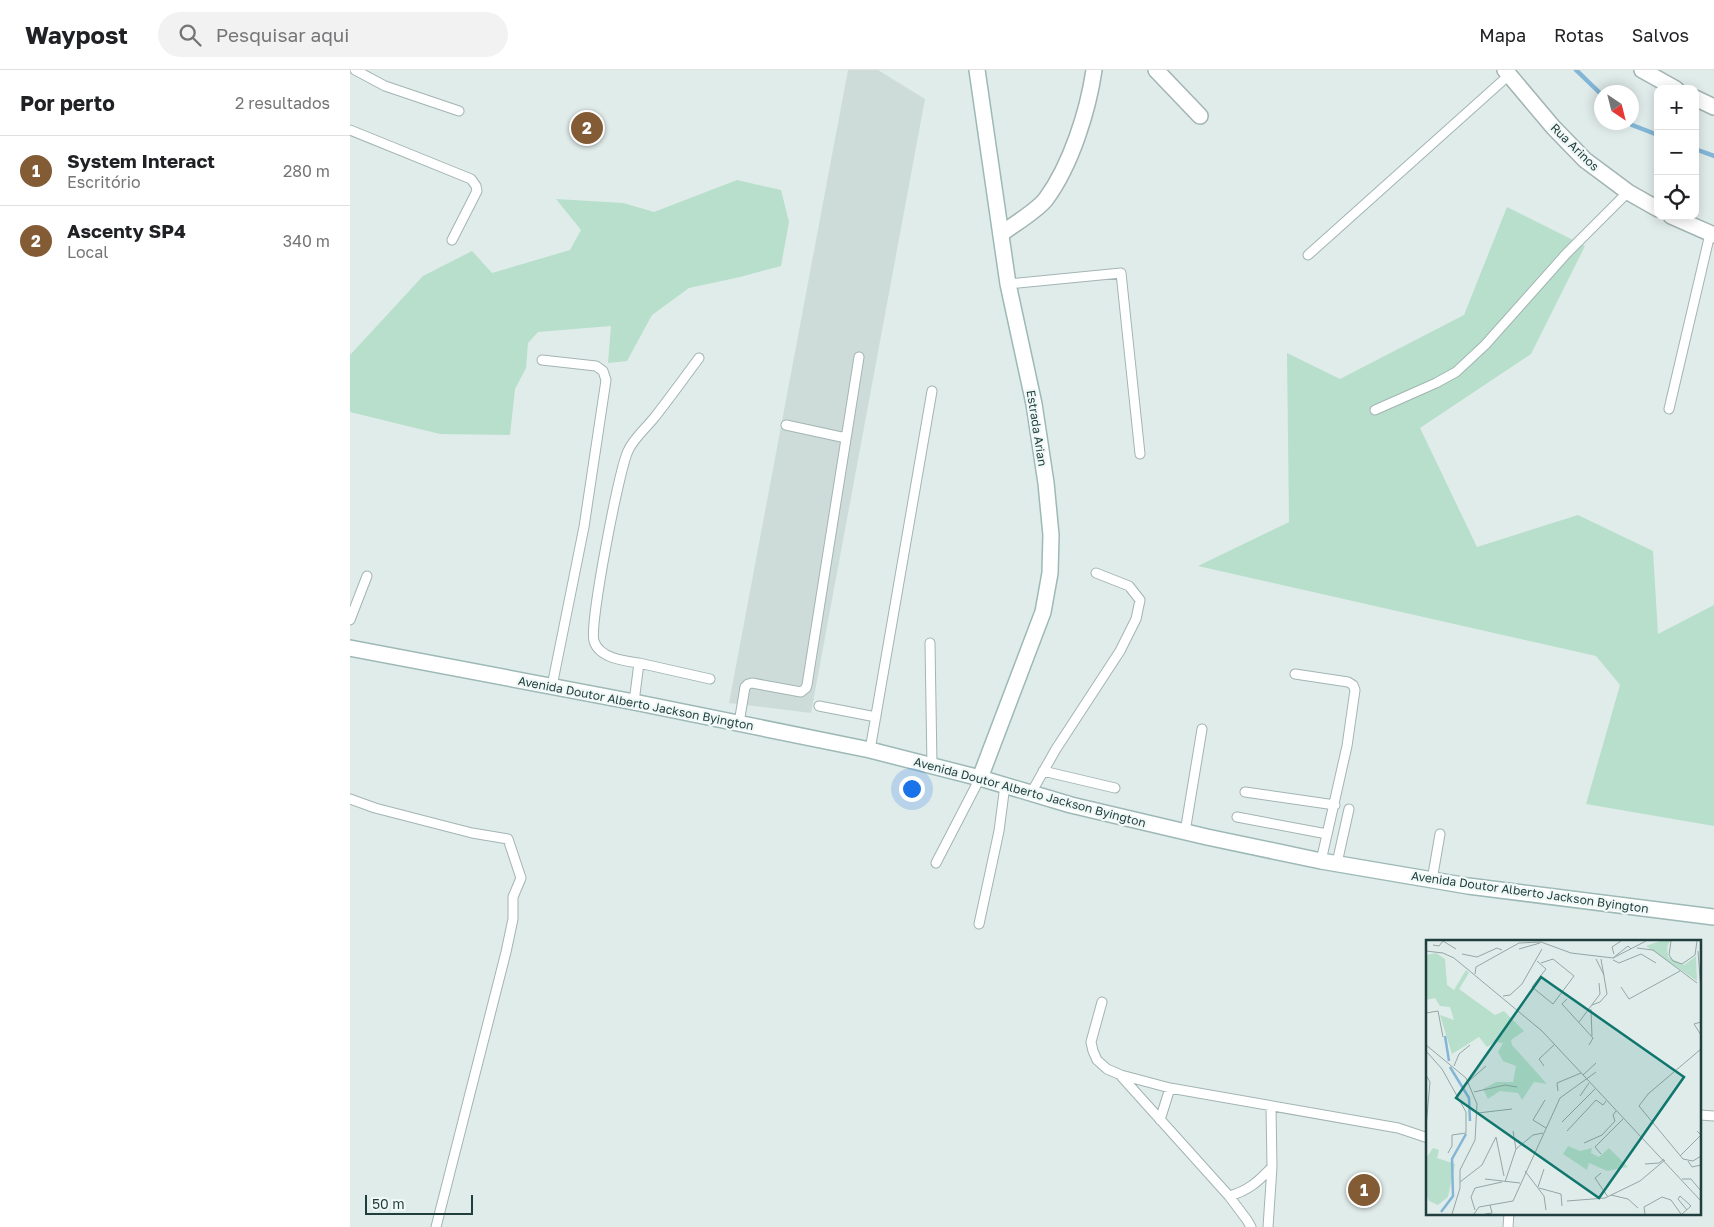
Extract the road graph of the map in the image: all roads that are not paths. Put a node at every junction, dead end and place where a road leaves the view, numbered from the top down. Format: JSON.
{"nodes":[{"id":1,"x":355,"y":70,"type":"edge"},
{"id":2,"x":977,"y":70,"type":"edge"},
{"id":3,"x":1094,"y":70,"type":"edge"},
{"id":4,"x":1156,"y":70,"type":"edge"},
{"id":5,"x":1642,"y":70,"type":"edge"},
{"id":6,"x":350,"y":73,"type":"edge"},
{"id":7,"x":1507,"y":73,"type":"edge"},
{"id":8,"x":1669,"y":85,"type":"edge"},
{"id":9,"x":1699,"y":100,"type":"edge"},
{"id":10,"x":1714,"y":107,"type":"edge"},
{"id":11,"x":459,"y":111,"type":"dead end"},
{"id":12,"x":1200,"y":116,"type":"dead end"},
{"id":13,"x":350,"y":130,"type":"edge"},
{"id":14,"x":1628,"y":192,"type":"junction"},
{"id":15,"x":1654,"y":207,"type":"edge"},
{"id":16,"x":1679,"y":220,"type":"edge"},
{"id":17,"x":1001,"y":234,"type":"junction"},
{"id":18,"x":1712,"y":235,"type":"edge"},
{"id":19,"x":452,"y":240,"type":"dead end"},
{"id":20,"x":1308,"y":255,"type":"dead end"},
{"id":21,"x":1008,"y":284,"type":"junction"},
{"id":22,"x":859,"y":357,"type":"dead end"},
{"id":23,"x":699,"y":358,"type":"dead end"},
{"id":24,"x":542,"y":360,"type":"dead end"},
{"id":25,"x":932,"y":391,"type":"dead end"},
{"id":26,"x":1669,"y":409,"type":"dead end"},
{"id":27,"x":1375,"y":410,"type":"dead end"},
{"id":28,"x":786,"y":425,"type":"dead end"},
{"id":29,"x":846,"y":438,"type":"junction"},
{"id":30,"x":1140,"y":454,"type":"dead end"},
{"id":31,"x":1096,"y":573,"type":"dead end"},
{"id":32,"x":367,"y":576,"type":"dead end"},
{"id":33,"x":350,"y":620,"type":"edge"},
{"id":34,"x":930,"y":643,"type":"dead end"},
{"id":35,"x":350,"y":648,"type":"edge"},
{"id":36,"x":639,"y":663,"type":"junction"},
{"id":37,"x":1295,"y":674,"type":"dead end"},
{"id":38,"x":710,"y":679,"type":"dead end"},
{"id":39,"x":552,"y":686,"type":"junction"},
{"id":40,"x":634,"y":702,"type":"junction"},
{"id":41,"x":819,"y":706,"type":"dead end"},
{"id":42,"x":876,"y":717,"type":"junction"},
{"id":43,"x":739,"y":723,"type":"junction"},
{"id":44,"x":1202,"y":729,"type":"dead end"},
{"id":45,"x":870,"y":750,"type":"junction"},
{"id":46,"x":932,"y":766,"type":"junction"},
{"id":47,"x":1043,"y":771,"type":"junction"},
{"id":48,"x":980,"y":778,"type":"junction"},
{"id":49,"x":1004,"y":785,"type":"junction"},
{"id":50,"x":1115,"y":788,"type":"dead end"},
{"id":51,"x":1245,"y":792,"type":"dead end"},
{"id":52,"x":1031,"y":793,"type":"junction"},
{"id":53,"x":350,"y":799,"type":"edge"},
{"id":54,"x":1334,"y":804,"type":"junction"},
{"id":55,"x":1349,"y":809,"type":"dead end"},
{"id":56,"x":1237,"y":817,"type":"dead end"},
{"id":57,"x":1185,"y":832,"type":"junction"},
{"id":58,"x":1328,"y":834,"type":"junction"},
{"id":59,"x":1440,"y":834,"type":"dead end"},
{"id":60,"x":1321,"y":860,"type":"junction"},
{"id":61,"x":936,"y":863,"type":"dead end"},
{"id":62,"x":1337,"y":864,"type":"junction"},
{"id":63,"x":1432,"y":880,"type":"junction"},
{"id":64,"x":1714,"y":917,"type":"edge"},
{"id":65,"x":978,"y":924,"type":"dead end"},
{"id":66,"x":1102,"y":1002,"type":"dead end"},
{"id":67,"x":1121,"y":1075,"type":"junction"},
{"id":68,"x":1170,"y":1088,"type":"junction"},
{"id":69,"x":1271,"y":1106,"type":"junction"},
{"id":70,"x":1160,"y":1120,"type":"junction"},
{"id":71,"x":1426,"y":1137,"type":"edge"},
{"id":72,"x":1272,"y":1167,"type":"junction"},
{"id":73,"x":1229,"y":1196,"type":"junction"},
{"id":74,"x":1509,"y":1214,"type":"edge"},
{"id":75,"x":436,"y":1227,"type":"edge"},
{"id":76,"x":1251,"y":1227,"type":"edge"},
{"id":77,"x":1268,"y":1227,"type":"edge"},
{"id":78,"x":1508,"y":1227,"type":"edge"}],
"edges":[{"from":1,"to":6,"type":"lane"},
{"from":1,"to":11,"type":"lane"},
{"from":2,"to":17,"type":"main road","name":"Estrada Arian"},
{"from":3,"to":17,"type":"main road"},
{"from":4,"to":12,"type":"main road"},
{"from":5,"to":8,"type":"main road"},
{"from":7,"to":14,"type":"main road","name":"Rua Arinos"},
{"from":7,"to":20,"type":"lane"},
{"from":9,"to":10,"type":"main road"},
{"from":13,"to":19,"type":"lane"},
{"from":14,"to":15,"type":"main road","name":"Rua Arinos"},
{"from":14,"to":27,"type":"lane"},
{"from":16,"to":18,"type":"main road"},
{"from":17,"to":21,"type":"main road","name":"Estrada Arian"},
{"from":18,"to":26,"type":"lane"},
{"from":21,"to":30,"type":"lane"},
{"from":21,"to":48,"type":"main road","name":"Estrada Arian"},
{"from":22,"to":29,"type":"lane"},
{"from":23,"to":36,"type":"lane"},
{"from":24,"to":39,"type":"lane"},
{"from":25,"to":42,"type":"lane"},
{"from":28,"to":29,"type":"lane"},
{"from":29,"to":43,"type":"lane"},
{"from":31,"to":47,"type":"lane"},
{"from":32,"to":33,"type":"lane"},
{"from":34,"to":46,"type":"lane"},
{"from":35,"to":39,"type":"main road","name":"Avenida Doutor Alberto Jackson Byington"},
{"from":36,"to":38,"type":"lane"},
{"from":36,"to":40,"type":"lane"},
{"from":37,"to":54,"type":"lane"},
{"from":39,"to":40,"type":"main road","name":"Avenida Doutor Alberto Jackson Byington"},
{"from":40,"to":43,"type":"main road","name":"Avenida Doutor Alberto Jackson Byington"},
{"from":41,"to":42,"type":"lane"},
{"from":42,"to":45,"type":"lane"},
{"from":43,"to":45,"type":"main road","name":"Avenida Doutor Alberto Jackson Byington"},
{"from":44,"to":57,"type":"lane"},
{"from":45,"to":46,"type":"main road","name":"Avenida Doutor Alberto Jackson Byington"},
{"from":46,"to":48,"type":"main road","name":"Avenida Doutor Alberto Jackson Byington"},
{"from":47,"to":50,"type":"lane"},
{"from":47,"to":52,"type":"lane"},
{"from":48,"to":49,"type":"main road","name":"Avenida Doutor Alberto Jackson Byington"},
{"from":48,"to":61,"type":"lane"},
{"from":49,"to":52,"type":"main road","name":"Avenida Doutor Alberto Jackson Byington"},
{"from":49,"to":65,"type":"lane"},
{"from":51,"to":54,"type":"lane"},
{"from":52,"to":57,"type":"main road","name":"Avenida Doutor Alberto Jackson Byington"},
{"from":53,"to":75,"type":"lane"},
{"from":54,"to":58,"type":"lane"},
{"from":55,"to":62,"type":"lane"},
{"from":56,"to":58,"type":"lane"},
{"from":57,"to":60,"type":"main road","name":"Avenida Doutor Alberto Jackson Byington"},
{"from":58,"to":60,"type":"lane"},
{"from":59,"to":63,"type":"lane"},
{"from":60,"to":62,"type":"main road","name":"Avenida Doutor Alberto Jackson Byington"},
{"from":62,"to":63,"type":"main road","name":"Avenida Doutor Alberto Jackson Byington"},
{"from":63,"to":64,"type":"main road","name":"Avenida Doutor Alberto Jackson Byington"},
{"from":66,"to":67,"type":"lane"},
{"from":67,"to":68,"type":"lane"},
{"from":67,"to":70,"type":"lane"},
{"from":68,"to":69,"type":"lane"},
{"from":68,"to":70,"type":"lane"},
{"from":69,"to":71,"type":"lane"},
{"from":69,"to":72,"type":"lane"},
{"from":70,"to":73,"type":"lane"},
{"from":72,"to":73,"type":"lane"},
{"from":72,"to":77,"type":"lane"},
{"from":73,"to":76,"type":"lane"},
{"from":74,"to":78,"type":"lane"}]}
